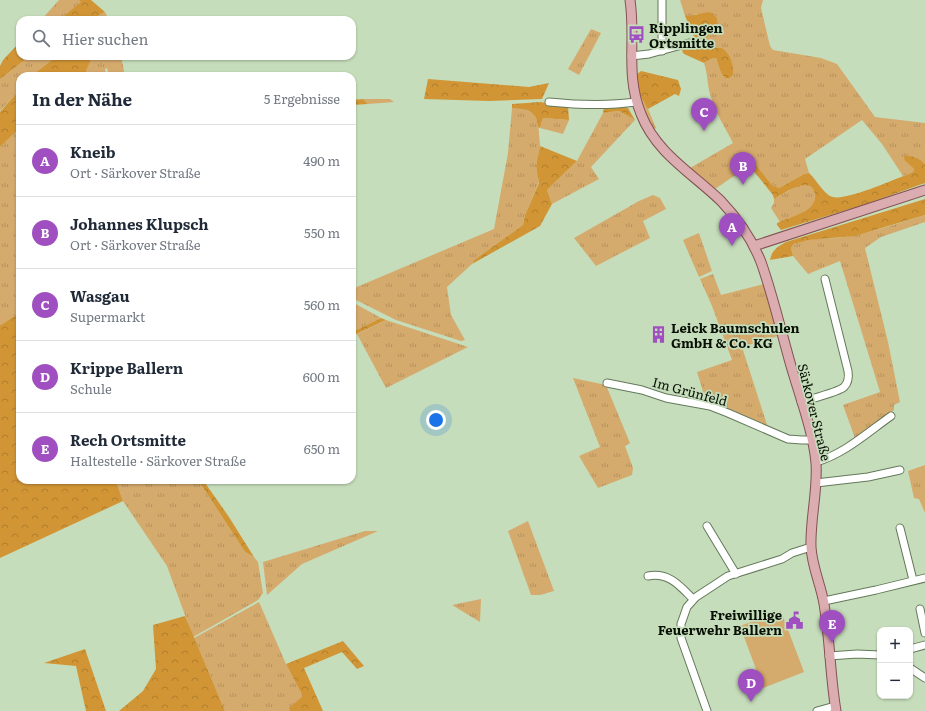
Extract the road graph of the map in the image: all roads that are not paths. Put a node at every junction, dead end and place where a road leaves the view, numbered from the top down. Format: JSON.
{"nodes":[{"id":1,"x":630,"y":0,"type":"edge"},
{"id":2,"x":662,"y":0,"type":"edge"},
{"id":3,"x":689,"y":43,"type":"dead end"},
{"id":4,"x":662,"y":50,"type":"junction"},
{"id":5,"x":631,"y":56,"type":"junction"},
{"id":6,"x":550,"y":102,"type":"dead end"},
{"id":7,"x":636,"y":102,"type":"junction"},
{"id":8,"x":925,"y":190,"type":"edge"},
{"id":9,"x":754,"y":246,"type":"junction"},
{"id":10,"x":825,"y":279,"type":"dead end"},
{"id":11,"x":607,"y":383,"type":"dead end"},
{"id":12,"x":801,"y":402,"type":"junction"},
{"id":13,"x":891,"y":416,"type":"dead end"},
{"id":14,"x":811,"y":440,"type":"junction"},
{"id":15,"x":816,"y":462,"type":"junction"},
{"id":16,"x":900,"y":470,"type":"dead end"},
{"id":17,"x":816,"y":483,"type":"junction"},
{"id":18,"x":707,"y":526,"type":"dead end"},
{"id":19,"x":900,"y":528,"type":"dead end"},
{"id":20,"x":811,"y":547,"type":"junction"},
{"id":21,"x":736,"y":574,"type":"junction"},
{"id":22,"x":648,"y":576,"type":"dead end"},
{"id":23,"x":925,"y":578,"type":"edge"},
{"id":24,"x":913,"y":580,"type":"junction"},
{"id":25,"x":693,"y":599,"type":"junction"},
{"id":26,"x":824,"y":601,"type":"junction"},
{"id":27,"x":920,"y":609,"type":"dead end"},
{"id":28,"x":925,"y":632,"type":"edge"},
{"id":29,"x":925,"y":645,"type":"edge"},
{"id":30,"x":913,"y":648,"type":"edge"},
{"id":31,"x":877,"y":655,"type":"edge"},
{"id":32,"x":829,"y":656,"type":"junction"},
{"id":33,"x":913,"y":670,"type":"edge"},
{"id":34,"x":925,"y":678,"type":"edge"},
{"id":35,"x":835,"y":709,"type":"edge"},
{"id":36,"x":707,"y":711,"type":"edge"},
{"id":37,"x":817,"y":711,"type":"edge"}],
"edges":[{"from":1,"to":5,"type":"main road","name":"Särkover Straße"},
{"from":2,"to":4,"type":"street"},
{"from":3,"to":4,"type":"street"},
{"from":4,"to":5,"type":"street"},
{"from":5,"to":7,"type":"main road","name":"Särkover Straße"},
{"from":6,"to":7,"type":"street"},
{"from":7,"to":9,"type":"main road","name":"Särkover Straße"},
{"from":8,"to":9,"type":"main road"},
{"from":9,"to":12,"type":"main road","name":"Särkover Straße"},
{"from":10,"to":12,"type":"street"},
{"from":11,"to":14,"type":"street","name":"Im Grünfeld"},
{"from":12,"to":14,"type":"main road","name":"Särkover Straße"},
{"from":13,"to":15,"type":"street"},
{"from":14,"to":15,"type":"main road","name":"Särkover Straße"},
{"from":15,"to":17,"type":"main road","name":"Särkover Straße"},
{"from":16,"to":17,"type":"street"},
{"from":17,"to":20,"type":"main road","name":"Särkover Straße"},
{"from":18,"to":21,"type":"street"},
{"from":19,"to":24,"type":"street"},
{"from":20,"to":21,"type":"street"},
{"from":20,"to":26,"type":"main road","name":"Särkover Straße"},
{"from":21,"to":25,"type":"street"},
{"from":22,"to":25,"type":"street"},
{"from":23,"to":24,"type":"street"},
{"from":24,"to":26,"type":"street"},
{"from":25,"to":36,"type":"street"},
{"from":26,"to":32,"type":"main road","name":"Särkover Straße"},
{"from":27,"to":28,"type":"street"},
{"from":29,"to":30,"type":"street"},
{"from":31,"to":32,"type":"street"},
{"from":32,"to":35,"type":"main road","name":"Särkover Straße"},
{"from":33,"to":34,"type":"street"},
{"from":35,"to":37,"type":"street"}]}
